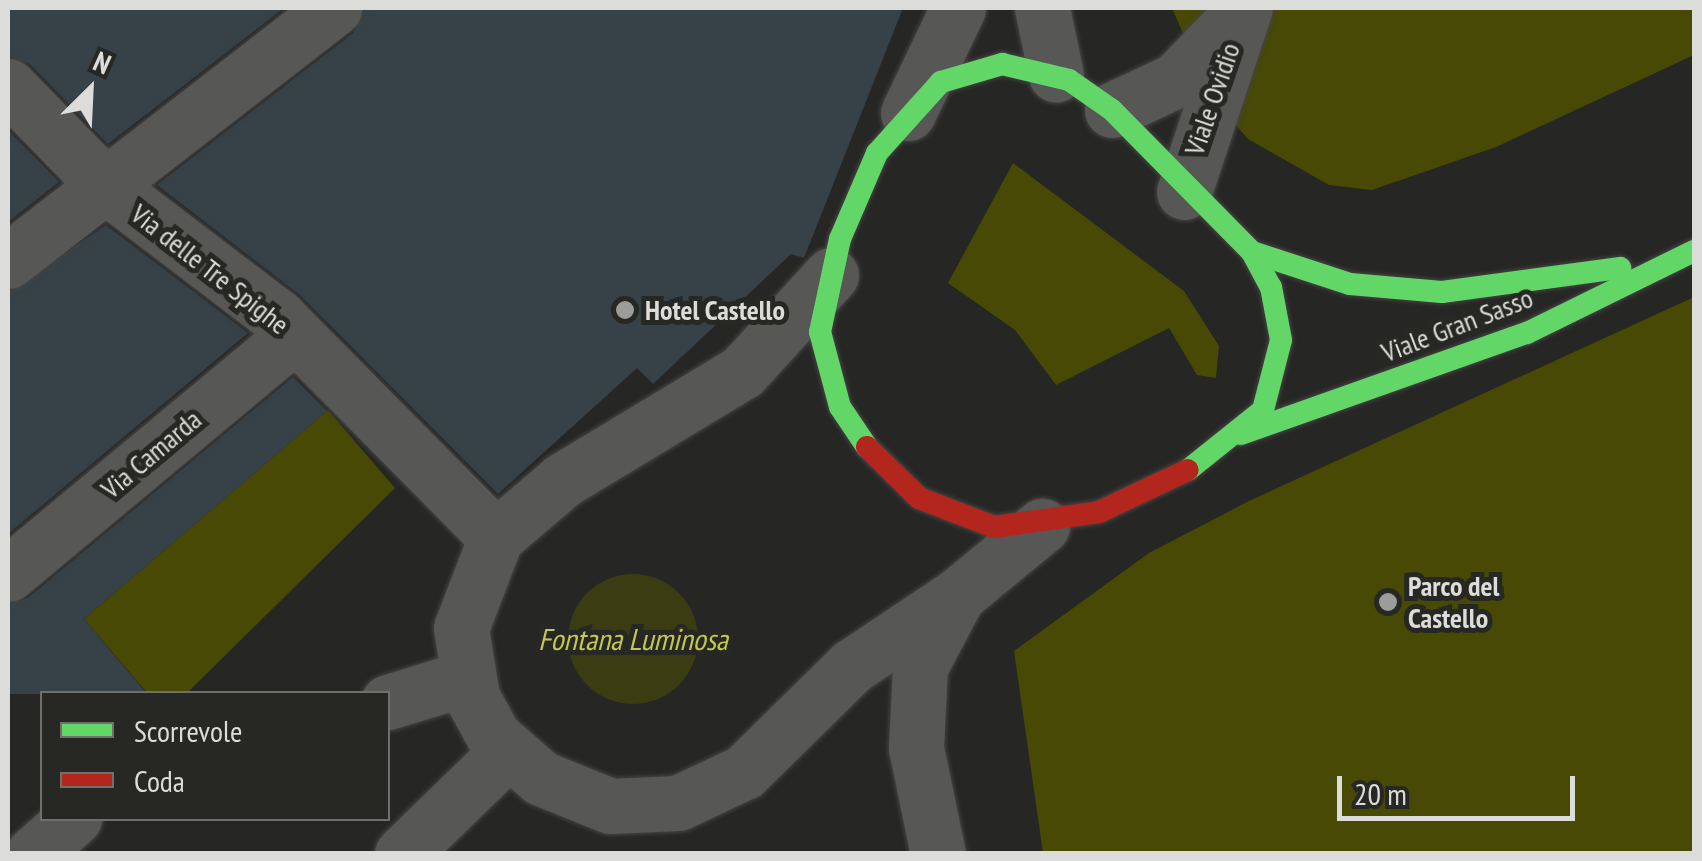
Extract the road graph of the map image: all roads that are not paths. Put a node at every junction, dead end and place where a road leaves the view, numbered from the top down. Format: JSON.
{"nodes":[{"id":1,"x":334,"y":8,"type":"edge"},
{"id":2,"x":958,"y":8,"type":"edge"},
{"id":3,"x":1042,"y":8,"type":"edge"},
{"id":4,"x":1244,"y":8,"type":"edge"},
{"id":5,"x":1056,"y":75,"type":"junction"},
{"id":6,"x":8,"y":86,"type":"edge"},
{"id":7,"x":1112,"y":110,"type":"junction"},
{"id":8,"x":908,"y":114,"type":"junction"},
{"id":9,"x":105,"y":185,"type":"junction"},
{"id":10,"x":1184,"y":192,"type":"junction"},
{"id":11,"x":1252,"y":252,"type":"junction"},
{"id":12,"x":1690,"y":253,"type":"edge"},
{"id":13,"x":8,"y":261,"type":"edge"},
{"id":14,"x":830,"y":276,"type":"junction"},
{"id":15,"x":295,"y":335,"type":"junction"},
{"id":16,"x":1241,"y":434,"type":"junction"},
{"id":17,"x":1042,"y":526,"type":"junction"},
{"id":18,"x":496,"y":537,"type":"junction"},
{"id":19,"x":8,"y":574,"type":"edge"},
{"id":20,"x":958,"y":596,"type":"junction"},
{"id":21,"x":466,"y":678,"type":"junction"},
{"id":22,"x":390,"y":701,"type":"edge"},
{"id":23,"x":507,"y":752,"type":"junction"},
{"id":24,"x":71,"y":821,"type":"edge"},
{"id":25,"x":432,"y":844,"type":"edge"},
{"id":26,"x":33,"y":854,"type":"edge"},
{"id":27,"x":938,"y":854,"type":"edge"}],
"edges":[{"from":1,"to":9,"type":"street"},
{"from":2,"to":8,"type":"street"},
{"from":3,"to":5,"type":"street"},
{"from":4,"to":7,"type":"street","name":"Viale Ovidio"},
{"from":4,"to":10,"type":"street","name":"Viale Ovidio"},
{"from":5,"to":7,"type":"street"},
{"from":5,"to":8,"type":"street"},
{"from":6,"to":9,"type":"street","name":"Via delle Tre Spighe"},
{"from":7,"to":10,"type":"street"},
{"from":8,"to":14,"type":"street"},
{"from":9,"to":13,"type":"street"},
{"from":9,"to":15,"type":"street","name":"Via delle Tre Spighe"},
{"from":10,"to":11,"type":"street"},
{"from":11,"to":12,"type":"street","name":"Viale Gran Sasso"},
{"from":11,"to":16,"type":"street"},
{"from":12,"to":16,"type":"street","name":"Viale Gran Sasso"},
{"from":14,"to":17,"type":"street"},
{"from":14,"to":18,"type":"street"},
{"from":15,"to":18,"type":"street","name":"Via delle Tre Spighe"},
{"from":15,"to":19,"type":"street","name":"Via Camarda"},
{"from":16,"to":17,"type":"street"},
{"from":17,"to":20,"type":"street"},
{"from":18,"to":21,"type":"street"},
{"from":20,"to":23,"type":"street"},
{"from":20,"to":27,"type":"street"},
{"from":21,"to":22,"type":"street"},
{"from":21,"to":23,"type":"street"},
{"from":23,"to":25,"type":"street"},
{"from":24,"to":26,"type":"street"}]}
